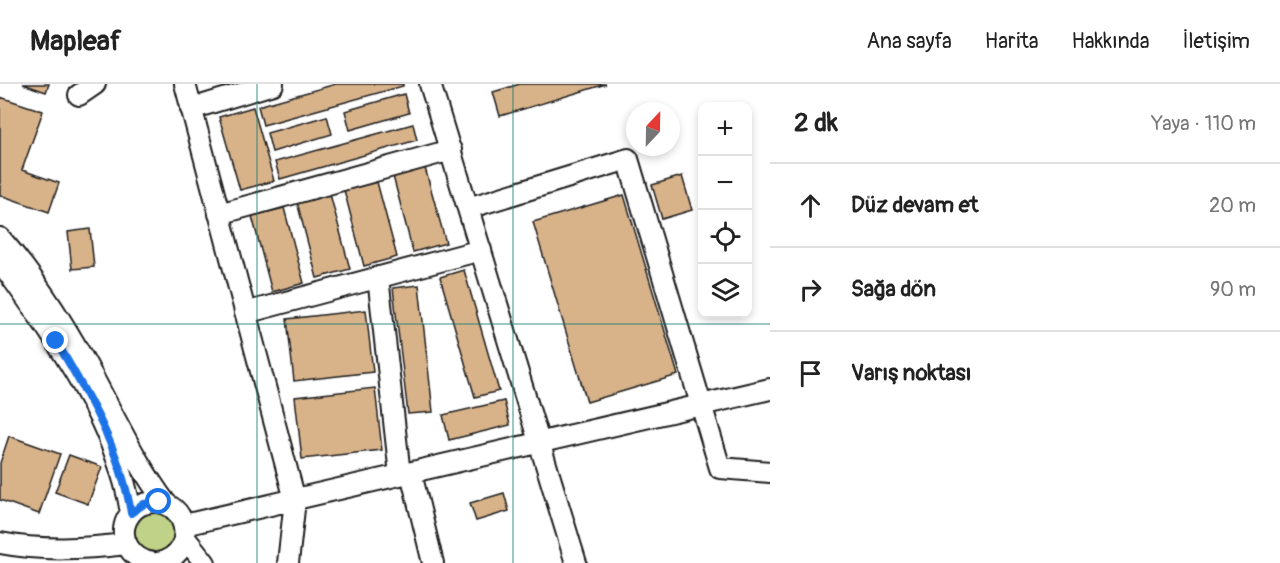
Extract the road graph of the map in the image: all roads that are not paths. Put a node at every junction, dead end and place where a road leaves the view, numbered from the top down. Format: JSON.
{"nodes":[{"id":1,"x":185,"y":84,"type":"edge"},
{"id":2,"x":273,"y":84,"type":"edge"},
{"id":3,"x":430,"y":84,"type":"edge"},
{"id":4,"x":191,"y":109,"type":"junction"},
{"id":5,"x":451,"y":150,"type":"junction"},
{"id":6,"x":468,"y":208,"type":"junction"},
{"id":7,"x":219,"y":214,"type":"junction"},
{"id":8,"x":0,"y":238,"type":"edge"},
{"id":9,"x":481,"y":250,"type":"junction"},
{"id":10,"x":0,"y":261,"type":"edge"},
{"id":11,"x":378,"y":277,"type":"junction"},
{"id":12,"x":244,"y":313,"type":"junction"},
{"id":13,"x":770,"y":389,"type":"edge"},
{"id":14,"x":702,"y":405,"type":"junction"},
{"id":15,"x":540,"y":443,"type":"junction"},
{"id":16,"x":770,"y":472,"type":"edge"},
{"id":17,"x":406,"y":474,"type":"junction"},
{"id":18,"x":295,"y":500,"type":"junction"},
{"id":19,"x":167,"y":505,"type":"junction"},
{"id":20,"x":131,"y":513,"type":"junction"},
{"id":21,"x":184,"y":531,"type":"junction"},
{"id":22,"x":0,"y":543,"type":"edge"},
{"id":23,"x":126,"y":544,"type":"junction"},
{"id":24,"x":153,"y":563,"type":"edge"},
{"id":25,"x":158,"y":563,"type":"edge"},
{"id":26,"x":205,"y":563,"type":"edge"},
{"id":27,"x":288,"y":563,"type":"edge"},
{"id":28,"x":433,"y":563,"type":"edge"},
{"id":29,"x":576,"y":563,"type":"edge"}],
"edges":[{"from":1,"to":4,"type":"street"},
{"from":2,"to":4,"type":"street"},
{"from":3,"to":5,"type":"street"},
{"from":4,"to":7,"type":"street"},
{"from":5,"to":6,"type":"street"},
{"from":5,"to":7,"type":"street"},
{"from":6,"to":9,"type":"street"},
{"from":6,"to":14,"type":"street"},
{"from":7,"to":12,"type":"street"},
{"from":8,"to":19,"type":"street"},
{"from":9,"to":11,"type":"street"},
{"from":9,"to":15,"type":"street"},
{"from":10,"to":20,"type":"street"},
{"from":11,"to":12,"type":"street"},
{"from":11,"to":17,"type":"street"},
{"from":12,"to":18,"type":"street"},
{"from":13,"to":14,"type":"street"},
{"from":14,"to":15,"type":"street"},
{"from":14,"to":16,"type":"street"},
{"from":15,"to":17,"type":"street"},
{"from":15,"to":29,"type":"street"},
{"from":17,"to":18,"type":"street"},
{"from":17,"to":28,"type":"street"},
{"from":18,"to":21,"type":"street"},
{"from":18,"to":27,"type":"street"},
{"from":19,"to":20,"type":"street"},
{"from":19,"to":21,"type":"street"},
{"from":20,"to":23,"type":"street"},
{"from":21,"to":25,"type":"street"},
{"from":21,"to":26,"type":"street"},
{"from":22,"to":23,"type":"street"},
{"from":23,"to":24,"type":"street"}]}
